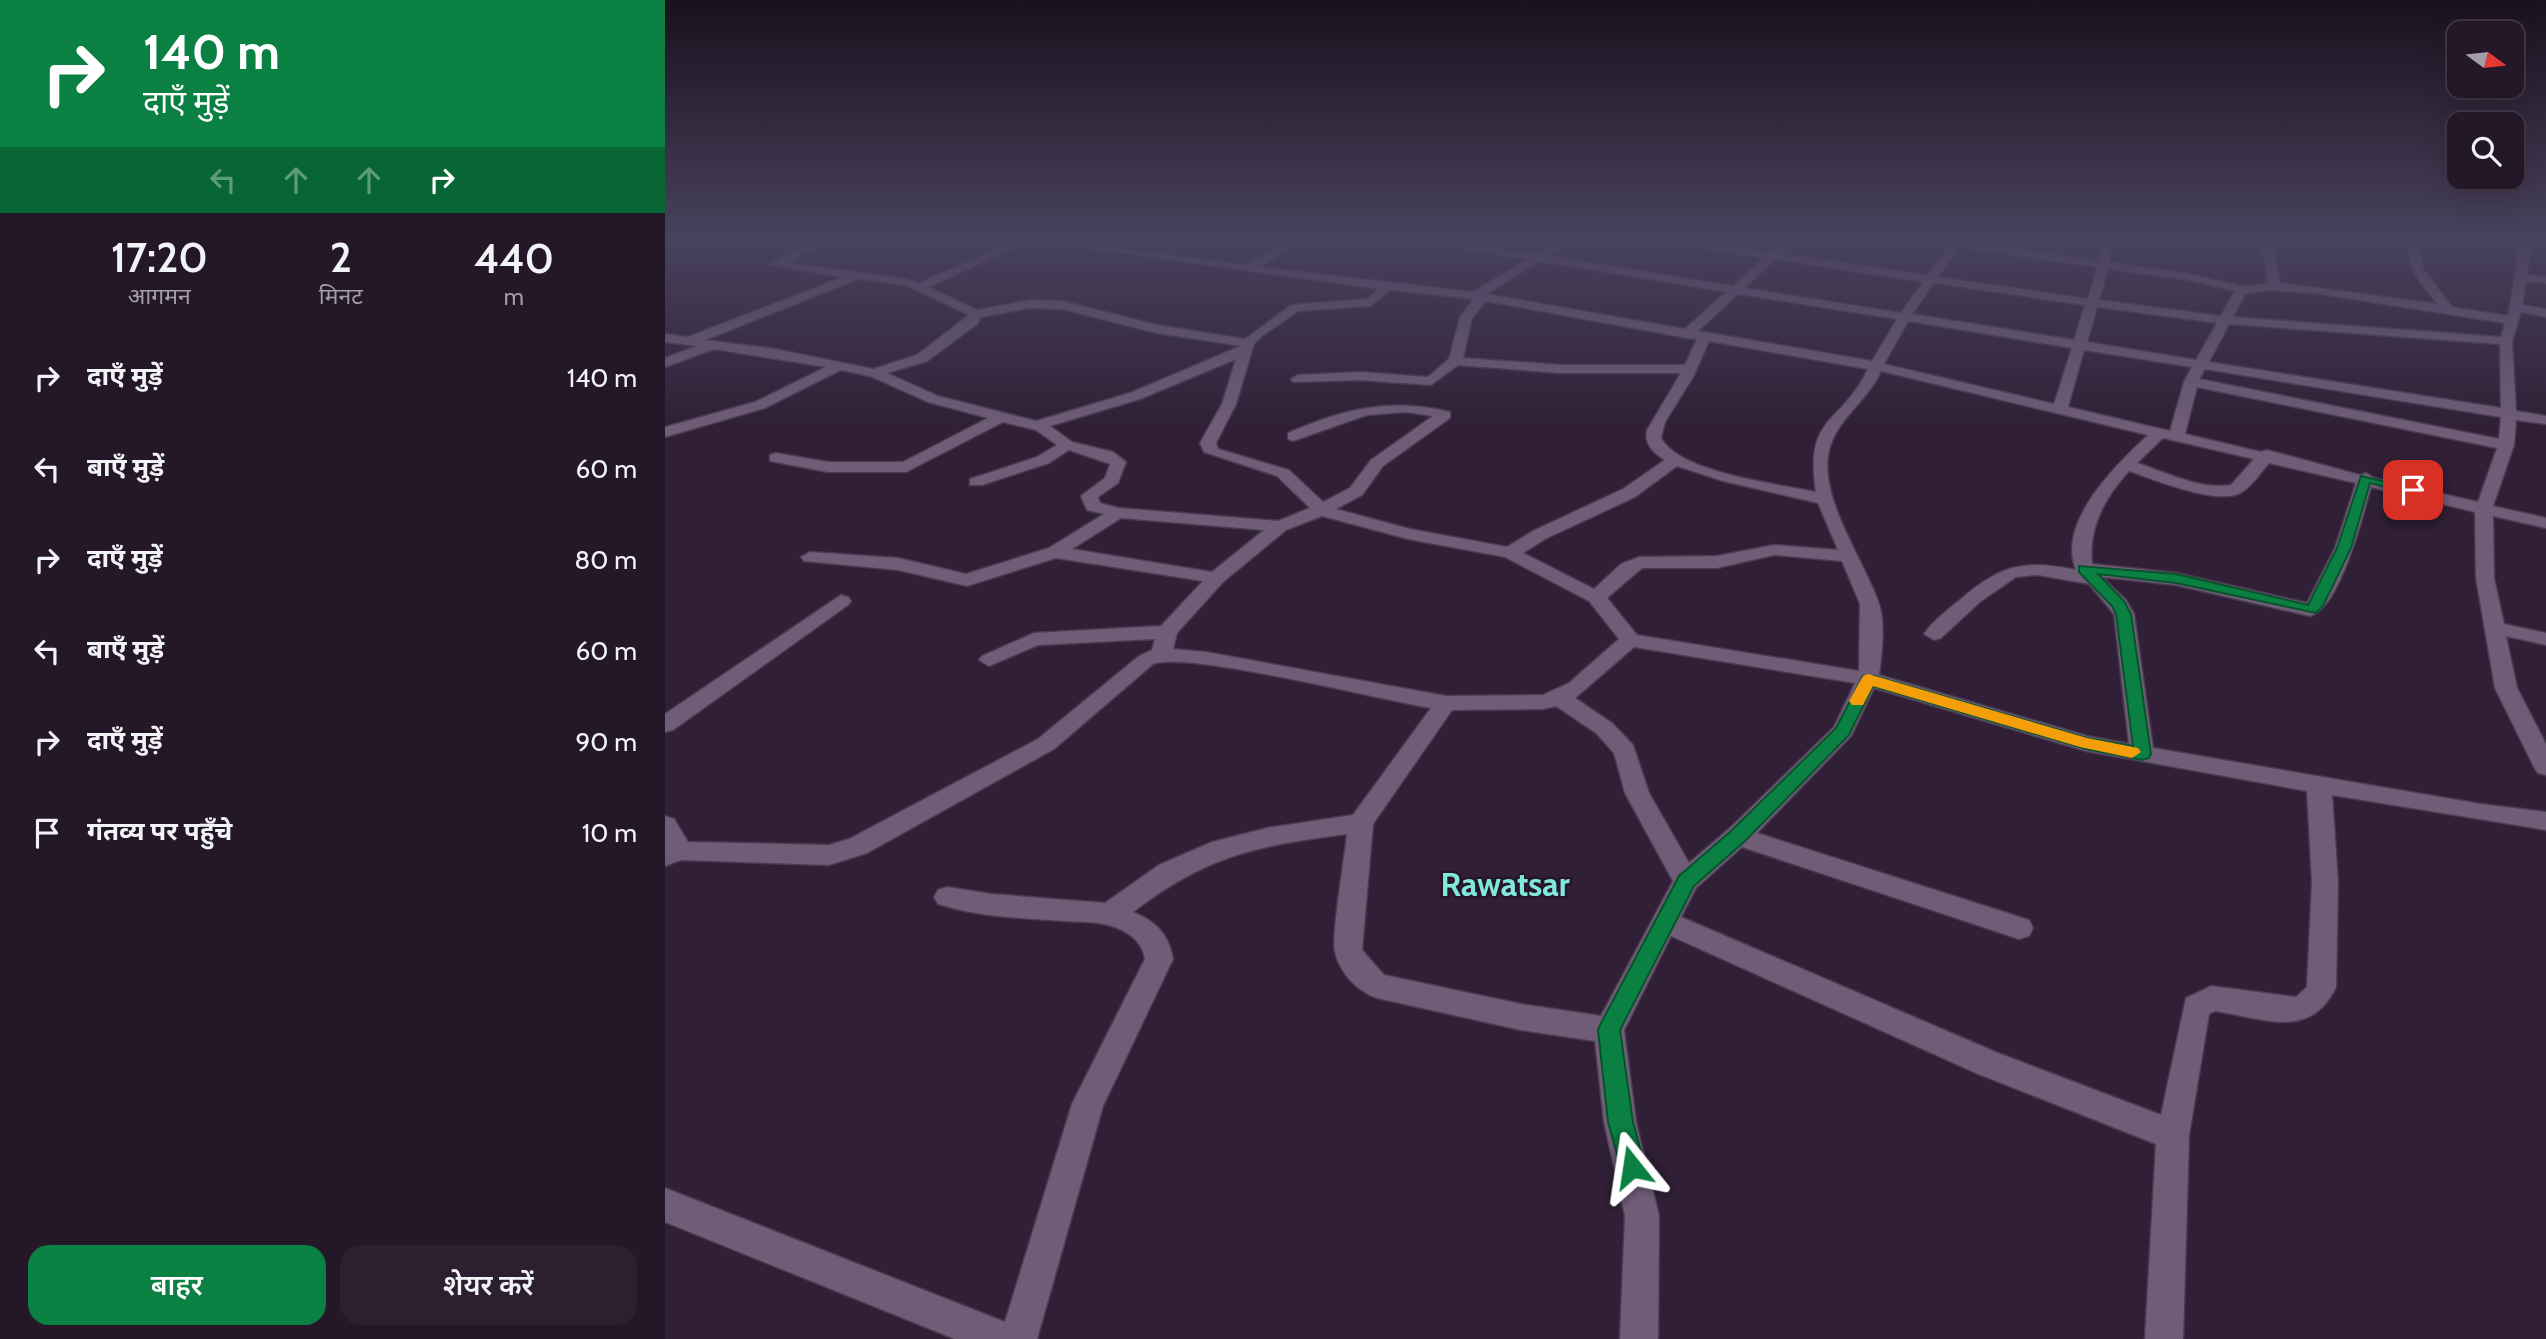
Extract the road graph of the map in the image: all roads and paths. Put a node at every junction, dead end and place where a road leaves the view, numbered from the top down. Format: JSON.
{"nodes":[{"id":1,"x":789,"y":302,"type":"edge"},
{"id":2,"x":952,"y":302,"type":"edge"},
{"id":3,"x":1364,"y":302,"type":"edge"},
{"id":4,"x":1475,"y":302,"type":"edge"},
{"id":5,"x":1515,"y":302,"type":"edge"},
{"id":6,"x":1723,"y":302,"type":"edge"},
{"id":7,"x":1804,"y":302,"type":"edge"},
{"id":8,"x":1914,"y":302,"type":"edge"},
{"id":9,"x":2089,"y":302,"type":"edge"},
{"id":10,"x":2235,"y":302,"type":"edge"},
{"id":11,"x":2397,"y":302,"type":"edge"},
{"id":12,"x":2443,"y":302,"type":"edge"},
{"id":13,"x":2516,"y":302,"type":"edge"},
{"id":14,"x":2092,"y":303,"type":"junction"},
{"id":15,"x":2448,"y":309,"type":"junction"},
{"id":16,"x":2546,"y":313,"type":"edge"},
{"id":17,"x":976,"y":314,"type":"junction"},
{"id":18,"x":2514,"y":314,"type":"junction"},
{"id":19,"x":1902,"y":319,"type":"junction"},
{"id":20,"x":2226,"y":320,"type":"junction"},
{"id":21,"x":1687,"y":334,"type":"junction"},
{"id":22,"x":665,"y":338,"type":"edge"},
{"id":23,"x":1704,"y":338,"type":"junction"},
{"id":24,"x":692,"y":340,"type":"junction"},
{"id":25,"x":2506,"y":341,"type":"junction"},
{"id":26,"x":714,"y":345,"type":"junction"},
{"id":27,"x":2081,"y":345,"type":"junction"},
{"id":28,"x":1247,"y":346,"type":"junction"},
{"id":29,"x":1455,"y":361,"type":"junction"},
{"id":30,"x":665,"y":363,"type":"edge"},
{"id":31,"x":2203,"y":364,"type":"junction"},
{"id":32,"x":841,"y":365,"type":"junction"},
{"id":33,"x":1875,"y":366,"type":"junction"},
{"id":34,"x":1690,"y":369,"type":"junction"},
{"id":35,"x":874,"y":373,"type":"junction"},
{"id":36,"x":1298,"y":379,"type":"dead end"},
{"id":37,"x":1420,"y":380,"type":"junction"},
{"id":38,"x":2191,"y":382,"type":"junction"},
{"id":39,"x":1388,"y":408,"type":"junction"},
{"id":40,"x":2060,"y":408,"type":"junction"},
{"id":41,"x":2509,"y":414,"type":"junction"},
{"id":42,"x":1003,"y":416,"type":"junction"},
{"id":43,"x":2546,"y":420,"type":"edge"},
{"id":44,"x":1036,"y":426,"type":"junction"},
{"id":45,"x":665,"y":432,"type":"edge"},
{"id":46,"x":2169,"y":433,"type":"junction"},
{"id":47,"x":1293,"y":436,"type":"dead end"},
{"id":48,"x":1067,"y":445,"type":"junction"},
{"id":49,"x":2506,"y":445,"type":"junction"},
{"id":50,"x":2267,"y":455,"type":"junction"},
{"id":51,"x":775,"y":458,"type":"dead end"},
{"id":52,"x":1674,"y":461,"type":"junction"},
{"id":53,"x":2127,"y":465,"type":"junction"},
{"id":54,"x":2366,"y":478,"type":"junction"},
{"id":55,"x":976,"y":482,"type":"dead end"},
{"id":56,"x":1825,"y":499,"type":"junction"},
{"id":57,"x":2484,"y":509,"type":"junction"},
{"id":58,"x":1321,"y":510,"type":"junction"},
{"id":59,"x":1118,"y":513,"type":"junction"},
{"id":60,"x":2546,"y":523,"type":"edge"},
{"id":61,"x":1280,"y":526,"type":"junction"},
{"id":62,"x":1055,"y":552,"type":"junction"},
{"id":63,"x":1510,"y":553,"type":"junction"},
{"id":64,"x":1849,"y":556,"type":"junction"},
{"id":65,"x":810,"y":557,"type":"dead end"},
{"id":66,"x":2090,"y":574,"type":"junction"},
{"id":67,"x":1216,"y":578,"type":"junction"},
{"id":68,"x":1596,"y":597,"type":"junction"},
{"id":69,"x":841,"y":601,"type":"dead end"},
{"id":70,"x":2492,"y":628,"type":"junction"},
{"id":71,"x":1934,"y":635,"type":"dead end"},
{"id":72,"x":2546,"y":639,"type":"edge"},
{"id":73,"x":1630,"y":640,"type":"junction"},
{"id":74,"x":1164,"y":643,"type":"junction"},
{"id":75,"x":989,"y":660,"type":"dead end"},
{"id":76,"x":1868,"y":679,"type":"junction"},
{"id":77,"x":1560,"y":698,"type":"junction"},
{"id":78,"x":1446,"y":703,"type":"junction"},
{"id":79,"x":665,"y":725,"type":"edge"},
{"id":80,"x":2142,"y":754,"type":"junction"},
{"id":81,"x":2546,"y":767,"type":"edge"},
{"id":82,"x":2319,"y":786,"type":"junction"},
{"id":83,"x":2546,"y":821,"type":"edge"},
{"id":84,"x":1361,"y":823,"type":"junction"},
{"id":85,"x":665,"y":825,"type":"edge"},
{"id":86,"x":1738,"y":836,"type":"junction"},
{"id":87,"x":673,"y":853,"type":"edge"},
{"id":88,"x":1686,"y":881,"type":"junction"},
{"id":89,"x":947,"y":897,"type":"dead end"},
{"id":90,"x":1110,"y":914,"type":"junction"},
{"id":91,"x":1664,"y":921,"type":"junction"},
{"id":92,"x":2018,"y":928,"type":"dead end"},
{"id":93,"x":1609,"y":1030,"type":"junction"},
{"id":94,"x":2173,"y":1135,"type":"junction"},
{"id":95,"x":665,"y":1205,"type":"edge"},
{"id":96,"x":1001,"y":1339,"type":"edge"},
{"id":97,"x":1019,"y":1339,"type":"edge"},
{"id":98,"x":1639,"y":1339,"type":"edge"},
{"id":99,"x":2164,"y":1339,"type":"edge"}],
"edges":[{"from":1,"to":24,"type":"street"},
{"from":2,"to":17,"type":"street"},
{"from":3,"to":28,"type":"street"},
{"from":4,"to":29,"type":"street"},
{"from":5,"to":21,"type":"street"},
{"from":6,"to":21,"type":"street"},
{"from":7,"to":19,"type":"street"},
{"from":8,"to":19,"type":"street"},
{"from":9,"to":14,"type":"street"},
{"from":10,"to":20,"type":"street"},
{"from":11,"to":15,"type":"street"},
{"from":12,"to":15,"type":"street"},
{"from":13,"to":18,"type":"street"},
{"from":14,"to":20,"type":"street"},
{"from":14,"to":27,"type":"street"},
{"from":15,"to":18,"type":"street"},
{"from":16,"to":18,"type":"street"},
{"from":17,"to":28,"type":"street"},
{"from":17,"to":35,"type":"street"},
{"from":18,"to":25,"type":"street"},
{"from":19,"to":27,"type":"street"},
{"from":19,"to":33,"type":"street"},
{"from":20,"to":25,"type":"street"},
{"from":20,"to":31,"type":"street"},
{"from":21,"to":23,"type":"street"},
{"from":22,"to":24,"type":"street"},
{"from":23,"to":33,"type":"street"},
{"from":23,"to":34,"type":"street"},
{"from":24,"to":26,"type":"street"},
{"from":25,"to":41,"type":"street"},
{"from":26,"to":30,"type":"street"},
{"from":26,"to":32,"type":"street"},
{"from":27,"to":31,"type":"street"},
{"from":27,"to":40,"type":"street"},
{"from":28,"to":44,"type":"street"},
{"from":28,"to":58,"type":"street"},
{"from":29,"to":34,"type":"street"},
{"from":29,"to":37,"type":"street"},
{"from":31,"to":38,"type":"street"},
{"from":31,"to":41,"type":"street"},
{"from":32,"to":35,"type":"street"},
{"from":32,"to":45,"type":"street"},
{"from":33,"to":40,"type":"street"},
{"from":33,"to":56,"type":"street"},
{"from":34,"to":52,"type":"street"},
{"from":35,"to":42,"type":"street"},
{"from":36,"to":37,"type":"street"},
{"from":37,"to":39,"type":"street"},
{"from":38,"to":46,"type":"street"},
{"from":38,"to":49,"type":"street"},
{"from":39,"to":47,"type":"street"},
{"from":39,"to":58,"type":"street"},
{"from":40,"to":46,"type":"street"},
{"from":41,"to":43,"type":"street"},
{"from":41,"to":49,"type":"street"},
{"from":42,"to":44,"type":"street"},
{"from":42,"to":51,"type":"street"},
{"from":44,"to":48,"type":"street"},
{"from":46,"to":50,"type":"street"},
{"from":46,"to":53,"type":"street"},
{"from":48,"to":55,"type":"street"},
{"from":48,"to":59,"type":"street"},
{"from":49,"to":57,"type":"street"},
{"from":50,"to":53,"type":"street"},
{"from":50,"to":54,"type":"street"},
{"from":52,"to":56,"type":"street"},
{"from":52,"to":63,"type":"street"},
{"from":53,"to":66,"type":"street"},
{"from":54,"to":57,"type":"street"},
{"from":54,"to":66,"type":"street"},
{"from":56,"to":64,"type":"street"},
{"from":57,"to":60,"type":"street"},
{"from":57,"to":70,"type":"street"},
{"from":58,"to":61,"type":"street"},
{"from":58,"to":63,"type":"street"},
{"from":59,"to":61,"type":"street"},
{"from":59,"to":62,"type":"street"},
{"from":61,"to":67,"type":"street"},
{"from":62,"to":65,"type":"street"},
{"from":62,"to":67,"type":"street"},
{"from":63,"to":68,"type":"street"},
{"from":64,"to":68,"type":"street"},
{"from":64,"to":76,"type":"street"},
{"from":66,"to":71,"type":"street"},
{"from":66,"to":80,"type":"street"},
{"from":67,"to":74,"type":"street"},
{"from":68,"to":73,"type":"street"},
{"from":69,"to":79,"type":"street"},
{"from":70,"to":72,"type":"street"},
{"from":70,"to":81,"type":"street"},
{"from":73,"to":76,"type":"street"},
{"from":73,"to":77,"type":"street"},
{"from":74,"to":75,"type":"street"},
{"from":74,"to":78,"type":"street"},
{"from":74,"to":87,"type":"street"},
{"from":76,"to":80,"type":"street"},
{"from":76,"to":86,"type":"street"},
{"from":77,"to":78,"type":"street"},
{"from":77,"to":88,"type":"street"},
{"from":78,"to":84,"type":"street"},
{"from":80,"to":82,"type":"street"},
{"from":82,"to":83,"type":"street"},
{"from":82,"to":94,"type":"street"},
{"from":84,"to":90,"type":"street"},
{"from":84,"to":93,"type":"street"},
{"from":85,"to":87,"type":"street"},
{"from":86,"to":88,"type":"street"},
{"from":86,"to":92,"type":"street"},
{"from":88,"to":91,"type":"street"},
{"from":89,"to":90,"type":"street"},
{"from":90,"to":97,"type":"street"},
{"from":91,"to":93,"type":"street"},
{"from":91,"to":94,"type":"street"},
{"from":93,"to":98,"type":"street"},
{"from":94,"to":99,"type":"street"},
{"from":95,"to":96,"type":"street"}]}
